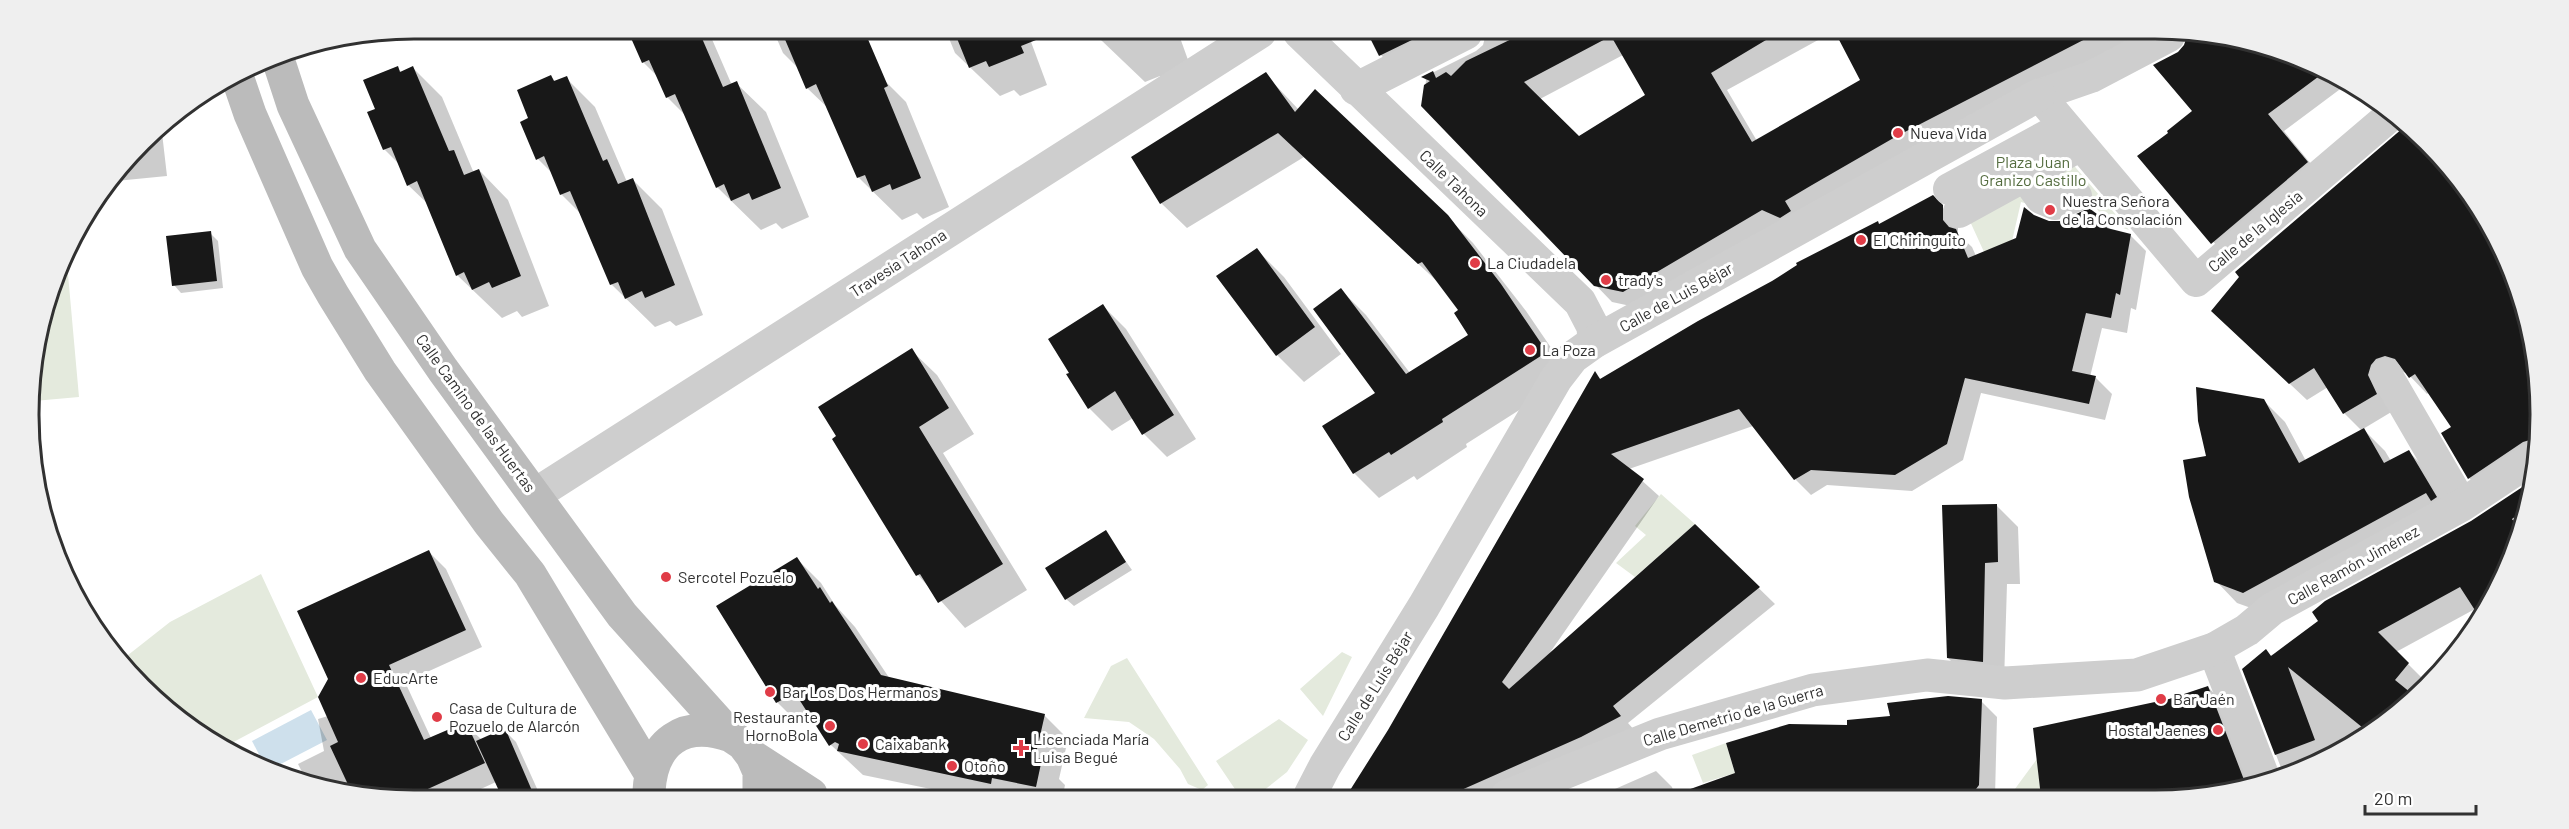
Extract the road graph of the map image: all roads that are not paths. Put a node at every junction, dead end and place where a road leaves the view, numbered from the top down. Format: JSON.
{"nodes":[{"id":1,"x":1249,"y":39,"type":"edge"},
{"id":2,"x":1306,"y":39,"type":"edge"},
{"id":3,"x":1454,"y":39,"type":"edge"},
{"id":4,"x":2163,"y":39,"type":"edge"},
{"id":5,"x":279,"y":65,"type":"edge"},
{"id":6,"x":239,"y":83,"type":"edge"},
{"id":7,"x":1356,"y":89,"type":"junction"},
{"id":8,"x":2038,"y":95,"type":"junction"},
{"id":9,"x":2386,"y":119,"type":"edge"},
{"id":10,"x":2073,"y":135,"type":"junction"},
{"id":11,"x":2025,"y":176,"type":"junction"},
{"id":12,"x":2076,"y":196,"type":"dead end"},
{"id":13,"x":1594,"y":342,"type":"junction"},
{"id":14,"x":2386,"y":374,"type":"dead end"},
{"id":15,"x":2527,"y":462,"type":"edge"},
{"id":16,"x":536,"y":494,"type":"junction"},
{"id":17,"x":2462,"y":505,"type":"junction"},
{"id":18,"x":2214,"y":649,"type":"junction"},
{"id":19,"x":741,"y":746,"type":"junction"},
{"id":20,"x":2262,"y":774,"type":"edge"},
{"id":21,"x":650,"y":783,"type":"edge"},
{"id":22,"x":759,"y":790,"type":"edge"},
{"id":23,"x":805,"y":790,"type":"edge"},
{"id":24,"x":1313,"y":790,"type":"edge"},
{"id":25,"x":1522,"y":790,"type":"edge"}],
"edges":[{"from":1,"to":16,"type":"street","name":"Travesía Tahona"},
{"from":2,"to":7,"type":"street","name":"Calle Tahona"},
{"from":3,"to":7,"type":"street"},
{"from":4,"to":8,"type":"street","name":"Calle de Luis Béjar"},
{"from":5,"to":16,"type":"main road","name":"Calle Camino de las Huertas"},
{"from":6,"to":21,"type":"main road"},
{"from":7,"to":13,"type":"street","name":"Calle Tahona"},
{"from":8,"to":10,"type":"street","name":"Calle de la Iglesia"},
{"from":8,"to":13,"type":"street","name":"Calle de Luis Béjar"},
{"from":9,"to":10,"type":"street","name":"Calle de la Iglesia"},
{"from":10,"to":11,"type":"street"},
{"from":10,"to":11,"type":"street"},
{"from":11,"to":12,"type":"street"},
{"from":13,"to":24,"type":"street","name":"Calle de Luis Béjar"},
{"from":14,"to":17,"type":"street"},
{"from":15,"to":17,"type":"street","name":"Calle Ramón Jiménez"},
{"from":16,"to":19,"type":"main road","name":"Calle Camino de las Huertas"},
{"from":17,"to":18,"type":"street","name":"Calle Ramón Jiménez"},
{"from":18,"to":20,"type":"street"},
{"from":18,"to":25,"type":"street","name":"Calle Demetrio de la Guerra"},
{"from":19,"to":21,"type":"main road"},
{"from":19,"to":22,"type":"main road"},
{"from":19,"to":23,"type":"main road"}]}
